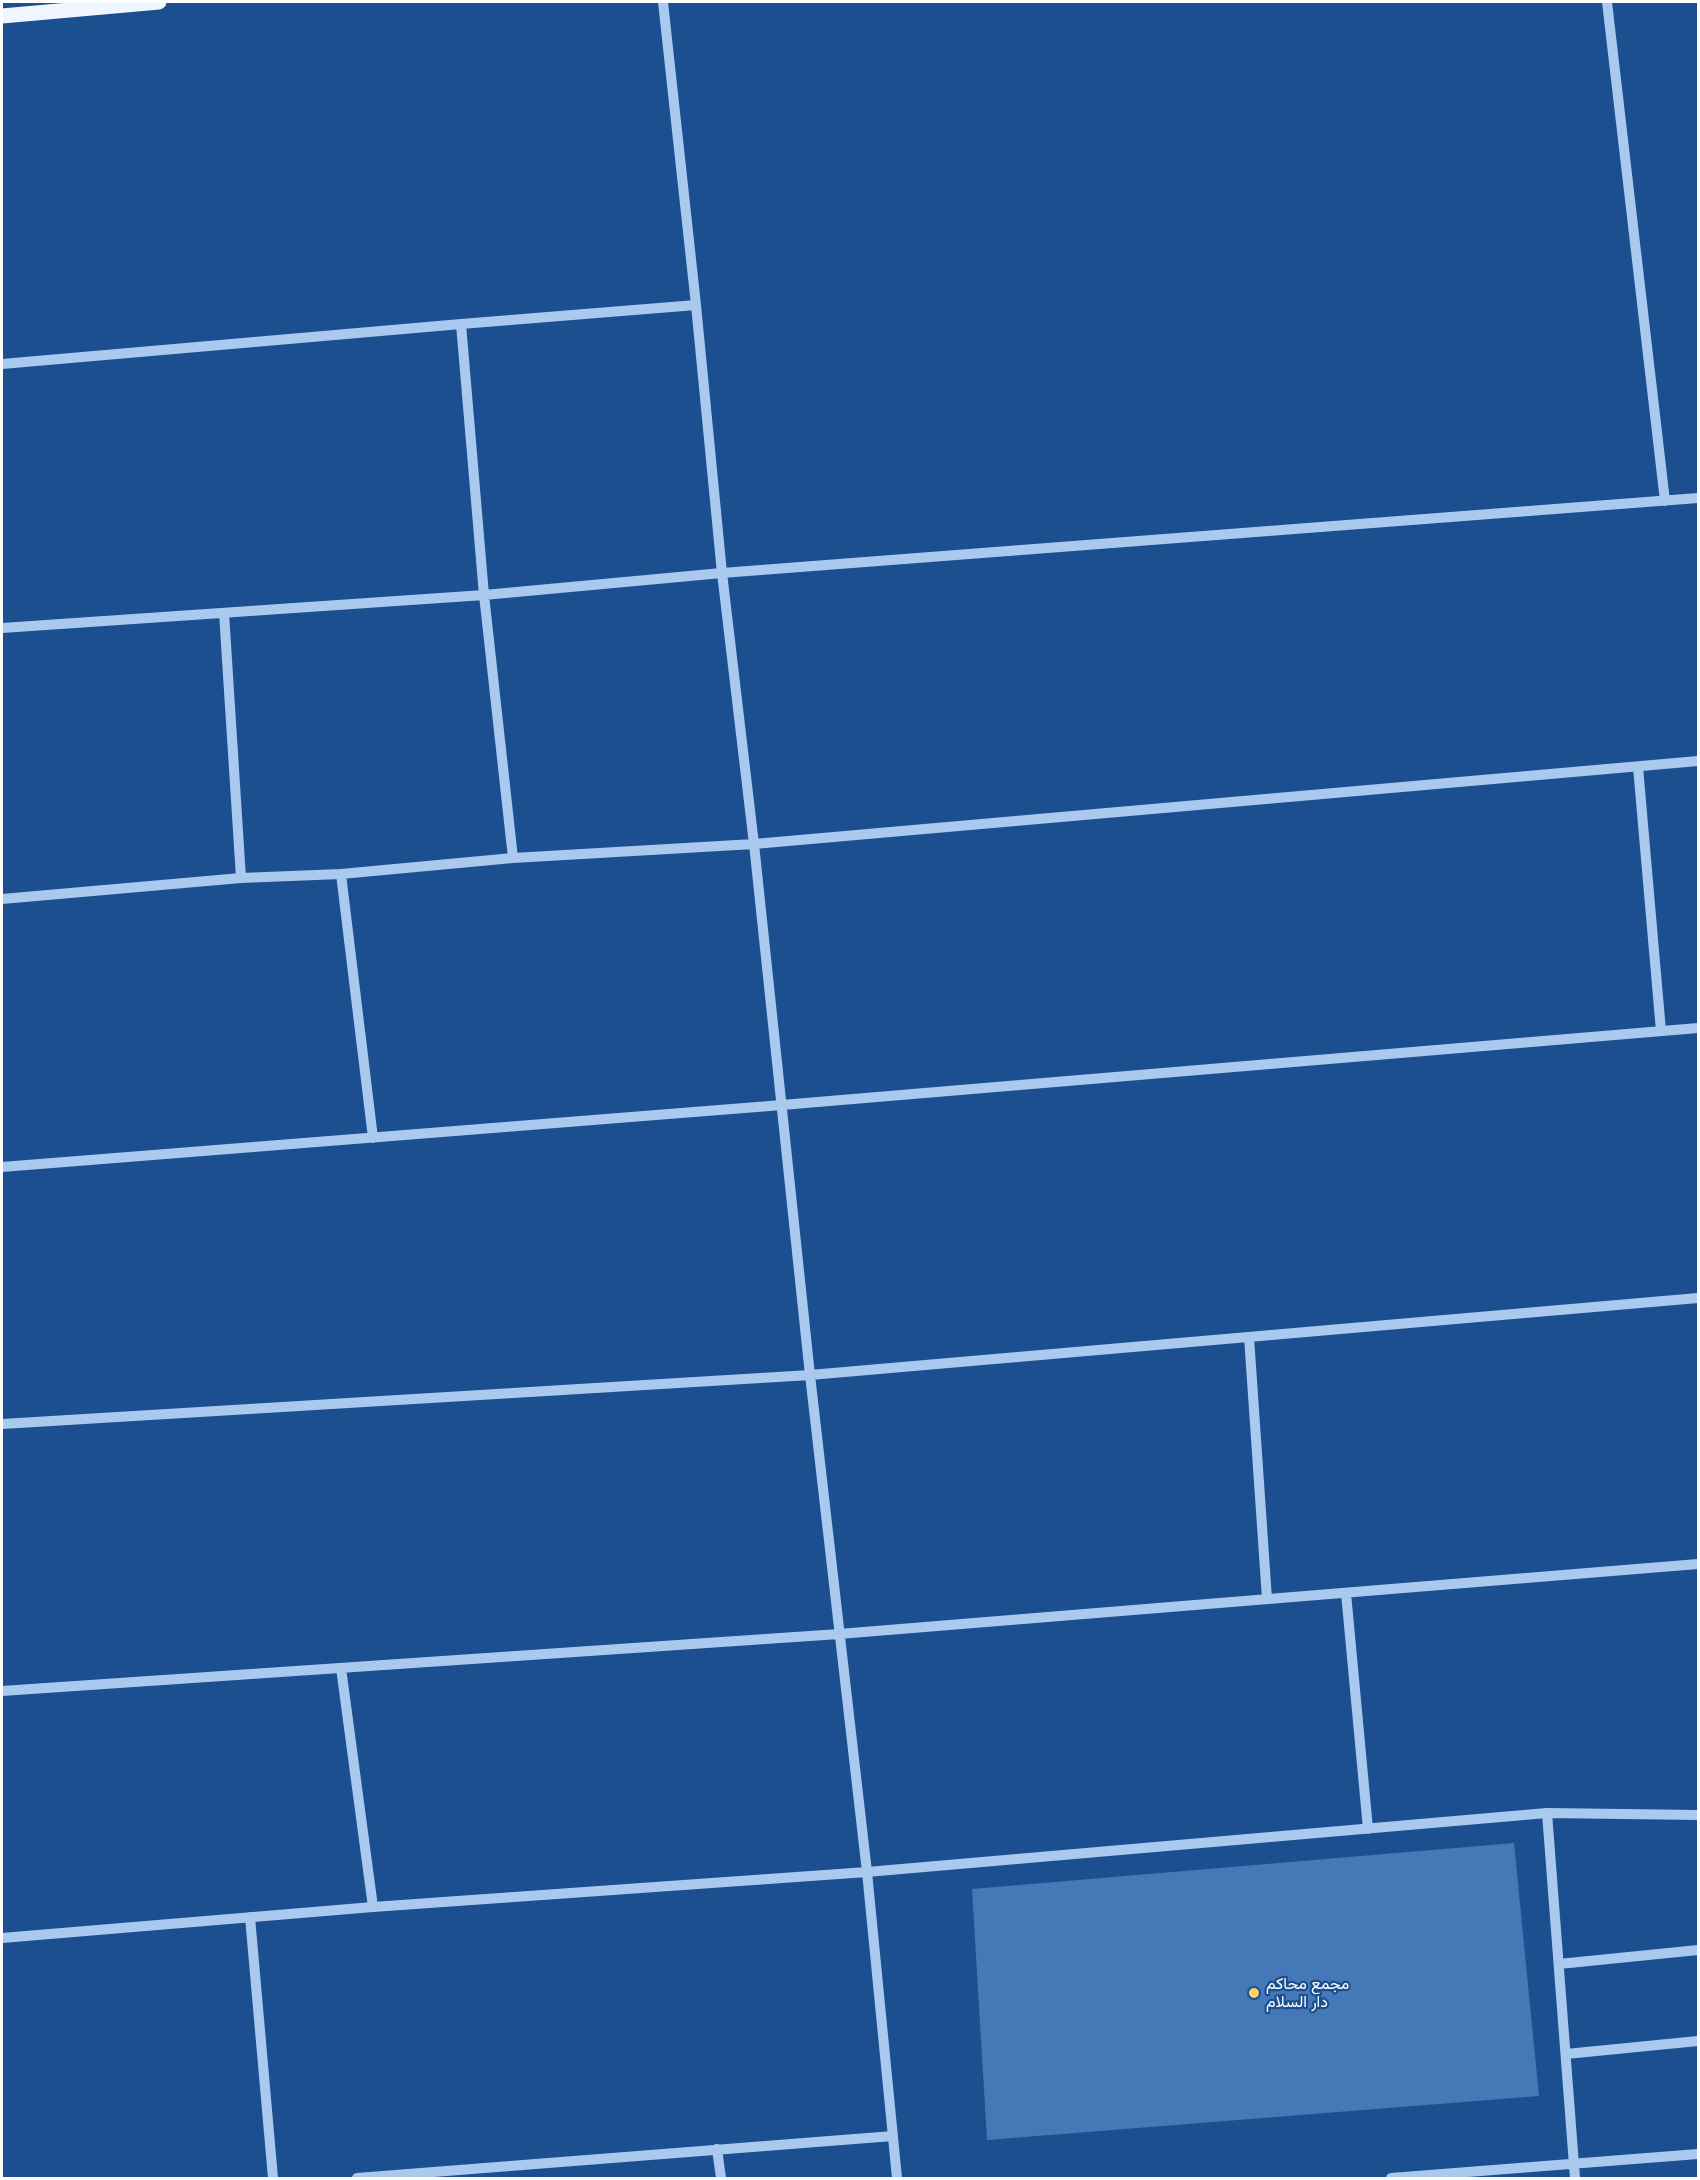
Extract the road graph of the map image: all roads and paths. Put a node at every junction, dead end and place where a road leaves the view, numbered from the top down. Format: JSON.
{"nodes":[{"id":1,"x":159,"y":2,"type":"edge"},
{"id":2,"x":663,"y":2,"type":"edge"},
{"id":3,"x":1607,"y":2,"type":"edge"},
{"id":4,"x":2,"y":16,"type":"edge"},
{"id":5,"x":696,"y":305,"type":"junction"},
{"id":6,"x":460,"y":324,"type":"junction"},
{"id":7,"x":2,"y":364,"type":"edge"},
{"id":8,"x":1698,"y":498,"type":"edge"},
{"id":9,"x":1665,"y":501,"type":"junction"},
{"id":10,"x":722,"y":573,"type":"junction"},
{"id":11,"x":484,"y":595,"type":"junction"},
{"id":12,"x":224,"y":613,"type":"junction"},
{"id":13,"x":2,"y":628,"type":"edge"},
{"id":14,"x":1698,"y":761,"type":"edge"},
{"id":15,"x":1638,"y":767,"type":"junction"},
{"id":16,"x":754,"y":844,"type":"junction"},
{"id":17,"x":513,"y":858,"type":"junction"},
{"id":18,"x":341,"y":874,"type":"junction"},
{"id":19,"x":242,"y":878,"type":"junction"},
{"id":20,"x":2,"y":899,"type":"edge"},
{"id":21,"x":1698,"y":1028,"type":"edge"},
{"id":22,"x":1661,"y":1031,"type":"junction"},
{"id":23,"x":782,"y":1105,"type":"junction"},
{"id":24,"x":373,"y":1137,"type":"junction"},
{"id":25,"x":2,"y":1167,"type":"edge"},
{"id":26,"x":1698,"y":1298,"type":"edge"},
{"id":27,"x":1249,"y":1337,"type":"junction"},
{"id":28,"x":810,"y":1375,"type":"junction"},
{"id":29,"x":2,"y":1424,"type":"edge"},
{"id":30,"x":1698,"y":1564,"type":"edge"},
{"id":31,"x":1346,"y":1593,"type":"junction"},
{"id":32,"x":1267,"y":1599,"type":"junction"},
{"id":33,"x":839,"y":1634,"type":"junction"},
{"id":34,"x":341,"y":1668,"type":"junction"},
{"id":35,"x":2,"y":1691,"type":"edge"},
{"id":36,"x":1547,"y":1813,"type":"junction"},
{"id":37,"x":1698,"y":1815,"type":"edge"},
{"id":38,"x":1368,"y":1829,"type":"junction"},
{"id":39,"x":867,"y":1872,"type":"junction"},
{"id":40,"x":373,"y":1906,"type":"junction"},
{"id":41,"x":250,"y":1917,"type":"junction"},
{"id":42,"x":2,"y":1938,"type":"edge"},
{"id":43,"x":1698,"y":1950,"type":"edge"},
{"id":44,"x":1559,"y":1964,"type":"junction"},
{"id":45,"x":1698,"y":2041,"type":"edge"},
{"id":46,"x":1566,"y":2054,"type":"junction"},
{"id":47,"x":893,"y":2136,"type":"junction"},
{"id":48,"x":717,"y":2149,"type":"junction"},
{"id":49,"x":1698,"y":2154,"type":"edge"},
{"id":50,"x":1574,"y":2163,"type":"junction"},
{"id":51,"x":273,"y":2178,"type":"edge"},
{"id":52,"x":357,"y":2178,"type":"edge"},
{"id":53,"x":721,"y":2178,"type":"edge"},
{"id":54,"x":897,"y":2178,"type":"edge"},
{"id":55,"x":1391,"y":2178,"type":"edge"},
{"id":56,"x":1575,"y":2178,"type":"edge"}],
"edges":[{"from":1,"to":4,"type":"main road"},
{"from":2,"to":5,"type":"street"},
{"from":3,"to":9,"type":"street"},
{"from":5,"to":6,"type":"street"},
{"from":5,"to":10,"type":"street"},
{"from":6,"to":7,"type":"street"},
{"from":6,"to":11,"type":"street"},
{"from":8,"to":9,"type":"street"},
{"from":9,"to":10,"type":"street"},
{"from":10,"to":11,"type":"street"},
{"from":10,"to":16,"type":"street"},
{"from":11,"to":12,"type":"street"},
{"from":11,"to":17,"type":"street"},
{"from":12,"to":13,"type":"street"},
{"from":12,"to":19,"type":"street"},
{"from":14,"to":15,"type":"street"},
{"from":15,"to":16,"type":"street"},
{"from":15,"to":22,"type":"street"},
{"from":16,"to":17,"type":"street"},
{"from":16,"to":23,"type":"street"},
{"from":17,"to":18,"type":"street"},
{"from":18,"to":19,"type":"street"},
{"from":18,"to":24,"type":"street"},
{"from":19,"to":20,"type":"street"},
{"from":21,"to":22,"type":"street"},
{"from":22,"to":23,"type":"street"},
{"from":23,"to":24,"type":"street"},
{"from":23,"to":28,"type":"street"},
{"from":24,"to":25,"type":"street"},
{"from":26,"to":27,"type":"street"},
{"from":27,"to":28,"type":"street"},
{"from":27,"to":32,"type":"street"},
{"from":28,"to":29,"type":"street"},
{"from":28,"to":33,"type":"street"},
{"from":30,"to":31,"type":"street"},
{"from":31,"to":32,"type":"street"},
{"from":31,"to":38,"type":"street"},
{"from":32,"to":33,"type":"street"},
{"from":33,"to":34,"type":"street"},
{"from":33,"to":39,"type":"street"},
{"from":34,"to":35,"type":"street"},
{"from":34,"to":40,"type":"street"},
{"from":36,"to":37,"type":"street"},
{"from":36,"to":38,"type":"street"},
{"from":36,"to":44,"type":"street"},
{"from":38,"to":39,"type":"street"},
{"from":39,"to":40,"type":"street"},
{"from":39,"to":47,"type":"street"},
{"from":40,"to":41,"type":"street"},
{"from":41,"to":42,"type":"street"},
{"from":41,"to":51,"type":"street"},
{"from":43,"to":44,"type":"street"},
{"from":44,"to":46,"type":"street"},
{"from":45,"to":46,"type":"street"},
{"from":46,"to":50,"type":"street"},
{"from":47,"to":48,"type":"street"},
{"from":47,"to":54,"type":"street"},
{"from":48,"to":52,"type":"street"},
{"from":48,"to":53,"type":"street"},
{"from":49,"to":50,"type":"street"},
{"from":50,"to":55,"type":"street"},
{"from":50,"to":56,"type":"street"}]}
